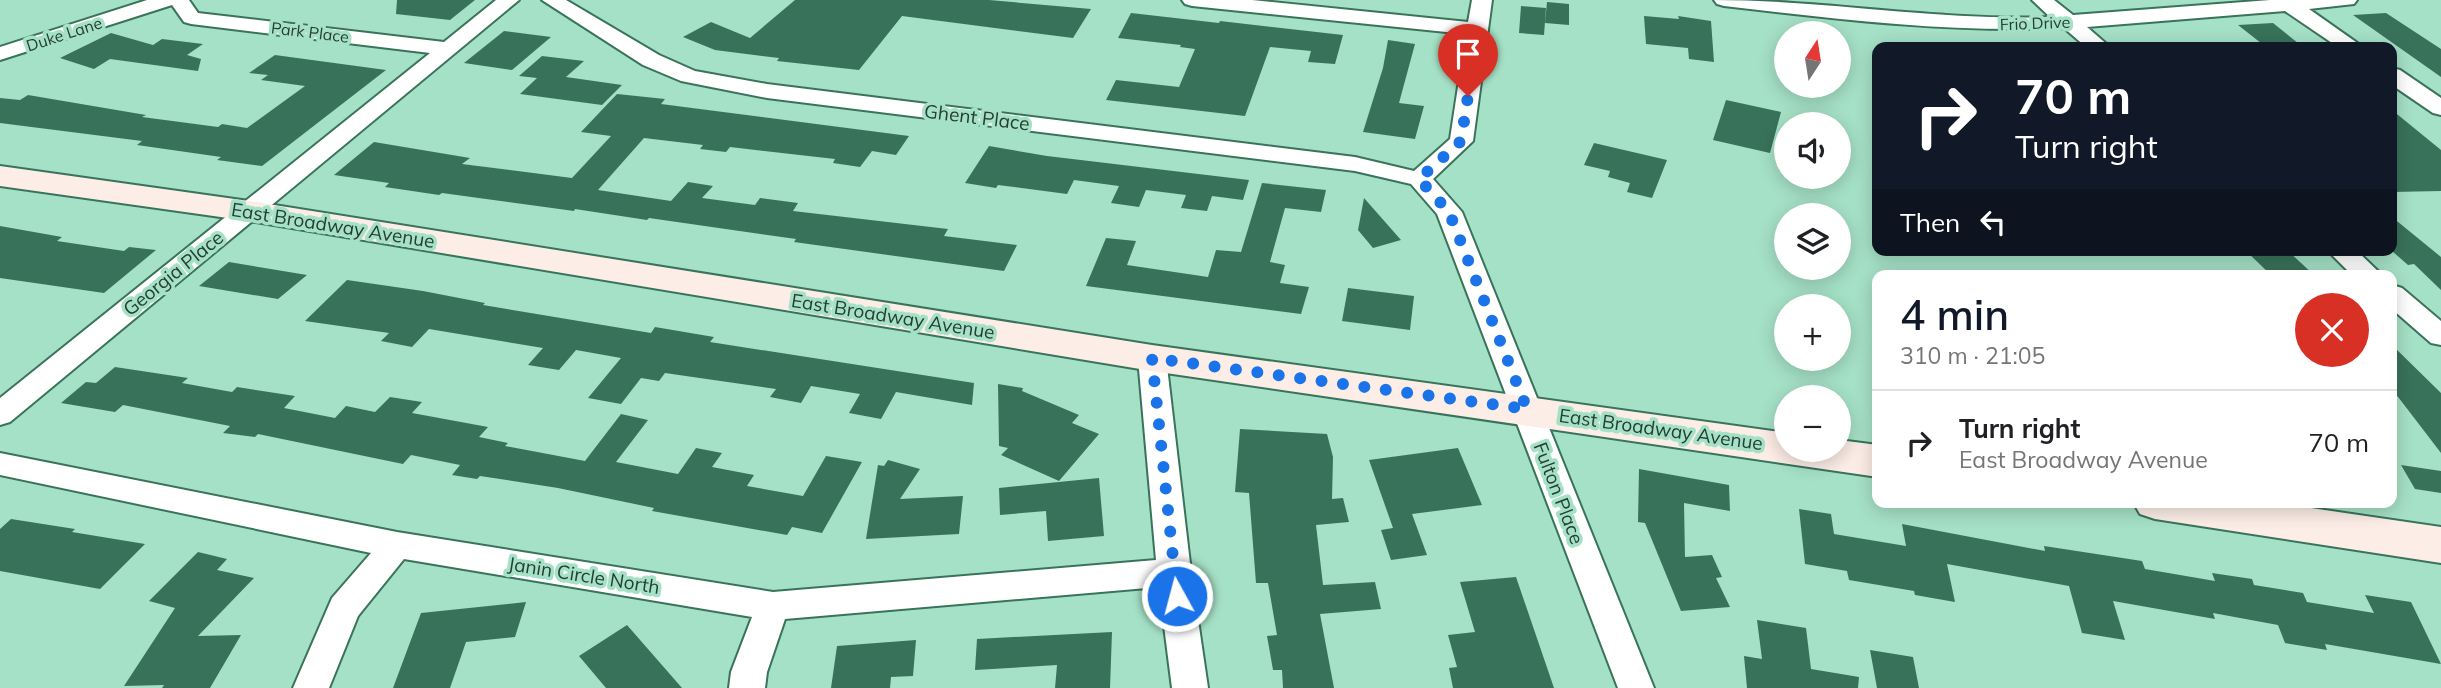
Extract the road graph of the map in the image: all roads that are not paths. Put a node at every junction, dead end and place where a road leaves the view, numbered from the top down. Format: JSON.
{"nodes":[{"id":1,"x":168,"y":0,"type":"edge"},
{"id":2,"x":179,"y":0,"type":"edge"},
{"id":3,"x":509,"y":0,"type":"edge"},
{"id":4,"x":552,"y":0,"type":"edge"},
{"id":5,"x":1192,"y":0,"type":"edge"},
{"id":6,"x":1482,"y":0,"type":"edge"},
{"id":7,"x":1732,"y":0,"type":"edge"},
{"id":8,"x":2042,"y":0,"type":"edge"},
{"id":9,"x":2347,"y":0,"type":"edge"},
{"id":10,"x":2287,"y":3,"type":"edge"},
{"id":11,"x":2069,"y":22,"type":"junction"},
{"id":12,"x":1478,"y":29,"type":"junction"},
{"id":13,"x":2093,"y":42,"type":"edge"},
{"id":14,"x":2345,"y":42,"type":"edge"},
{"id":15,"x":450,"y":49,"type":"junction"},
{"id":16,"x":0,"y":54,"type":"edge"},
{"id":17,"x":2397,"y":78,"type":"edge"},
{"id":18,"x":2441,"y":108,"type":"edge"},
{"id":19,"x":0,"y":176,"type":"edge"},
{"id":20,"x":1419,"y":179,"type":"junction"},
{"id":21,"x":249,"y":211,"type":"junction"},
{"id":22,"x":2347,"y":256,"type":"edge"},
{"id":23,"x":2364,"y":270,"type":"edge"},
{"id":24,"x":2397,"y":298,"type":"edge"},
{"id":25,"x":2441,"y":336,"type":"edge"},
{"id":26,"x":1152,"y":358,"type":"junction"},
{"id":27,"x":1527,"y":409,"type":"junction"},
{"id":28,"x":0,"y":414,"type":"edge"},
{"id":29,"x":1774,"y":445,"type":"edge"},
{"id":30,"x":1851,"y":457,"type":"edge"},
{"id":31,"x":1872,"y":460,"type":"edge"},
{"id":32,"x":0,"y":464,"type":"edge"},
{"id":33,"x":2195,"y":508,"type":"edge"},
{"id":34,"x":397,"y":545,"type":"junction"},
{"id":35,"x":2441,"y":545,"type":"edge"},
{"id":36,"x":1174,"y":572,"type":"junction"},
{"id":37,"x":773,"y":606,"type":"junction"},
{"id":38,"x":311,"y":688,"type":"edge"},
{"id":39,"x":747,"y":688,"type":"edge"},
{"id":40,"x":1190,"y":688,"type":"edge"},
{"id":41,"x":1636,"y":688,"type":"edge"}],
"edges":[{"from":1,"to":16,"type":"street","name":"Duke Lane"},
{"from":2,"to":15,"type":"street","name":"Park Place"},
{"from":3,"to":15,"type":"street","name":"Georgia Place"},
{"from":4,"to":20,"type":"street","name":"Ghent Place"},
{"from":5,"to":12,"type":"street"},
{"from":6,"to":12,"type":"street"},
{"from":7,"to":11,"type":"street","name":"Frio Drive"},
{"from":8,"to":11,"type":"street"},
{"from":9,"to":10,"type":"street","name":"Frio Drive"},
{"from":10,"to":11,"type":"street","name":"Frio Drive"},
{"from":10,"to":14,"type":"street"},
{"from":11,"to":13,"type":"street"},
{"from":12,"to":20,"type":"street"},
{"from":15,"to":21,"type":"street","name":"Georgia Place"},
{"from":17,"to":18,"type":"street"},
{"from":19,"to":21,"type":"street","name":"East Broadway Avenue"},
{"from":20,"to":27,"type":"street","name":"Fulton Place"},
{"from":21,"to":26,"type":"street","name":"East Broadway Avenue"},
{"from":21,"to":28,"type":"street","name":"Georgia Place"},
{"from":22,"to":23,"type":"street"},
{"from":24,"to":25,"type":"street"},
{"from":26,"to":27,"type":"street","name":"East Broadway Avenue"},
{"from":26,"to":36,"type":"street"},
{"from":27,"to":29,"type":"street","name":"East Broadway Avenue"},
{"from":27,"to":41,"type":"street","name":"Fulton Place"},
{"from":30,"to":31,"type":"street"},
{"from":32,"to":34,"type":"street","name":"Janin Circle North"},
{"from":33,"to":35,"type":"street"},
{"from":34,"to":37,"type":"street","name":"Janin Circle North"},
{"from":34,"to":38,"type":"street"},
{"from":36,"to":37,"type":"street","name":"Janin Circle North"},
{"from":36,"to":40,"type":"street"},
{"from":37,"to":39,"type":"street"}]}
